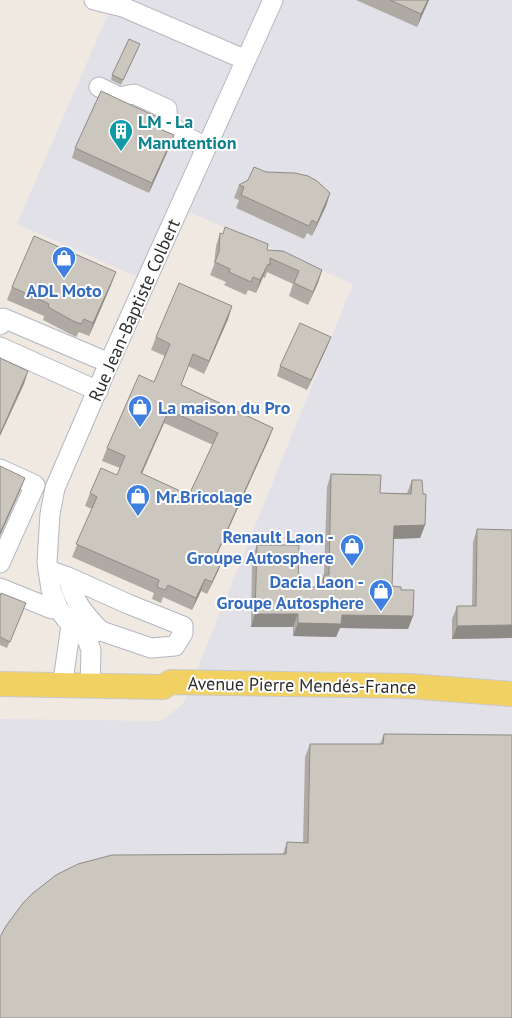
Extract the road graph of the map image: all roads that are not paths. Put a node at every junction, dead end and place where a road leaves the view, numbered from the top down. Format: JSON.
{"nodes":[{"id":1,"x":94,"y":0,"type":"edge"},
{"id":2,"x":273,"y":0,"type":"edge"},
{"id":3,"x":246,"y":60,"type":"junction"},
{"id":4,"x":99,"y":87,"type":"dead end"},
{"id":5,"x":206,"y":147,"type":"junction"},
{"id":6,"x":0,"y":325,"type":"edge"},
{"id":7,"x":70,"y":346,"type":"junction"},
{"id":8,"x":0,"y":348,"type":"edge"},
{"id":9,"x":109,"y":363,"type":"junction"},
{"id":10,"x":59,"y":374,"type":"junction"},
{"id":11,"x":98,"y":391,"type":"junction"},
{"id":12,"x":0,"y":469,"type":"edge"},
{"id":13,"x":0,"y":563,"type":"edge"},
{"id":14,"x":48,"y":570,"type":"junction"},
{"id":15,"x":68,"y":576,"type":"junction"},
{"id":16,"x":0,"y":588,"type":"edge"},
{"id":17,"x":58,"y":608,"type":"junction"},
{"id":18,"x":85,"y":630,"type":"junction"},
{"id":19,"x":0,"y":673,"type":"edge"},
{"id":20,"x":91,"y":679,"type":"junction"},
{"id":21,"x":64,"y":680,"type":"junction"},
{"id":22,"x":0,"y":684,"type":"edge"},
{"id":23,"x":512,"y":685,"type":"edge"},
{"id":24,"x":433,"y":689,"type":"junction"},
{"id":25,"x":512,"y":694,"type":"edge"}],
"edges":[{"from":1,"to":3,"type":"street"},
{"from":2,"to":3,"type":"street","name":"Rue Jean-Baptiste Colbert"},
{"from":3,"to":5,"type":"street","name":"Rue Jean-Baptiste Colbert"},
{"from":4,"to":5,"type":"street"},
{"from":5,"to":9,"type":"street","name":"Rue Jean-Baptiste Colbert"},
{"from":6,"to":7,"type":"street"},
{"from":7,"to":9,"type":"street"},
{"from":7,"to":10,"type":"street"},
{"from":8,"to":10,"type":"street"},
{"from":9,"to":11,"type":"street","name":"Rue Jean-Baptiste Colbert"},
{"from":10,"to":11,"type":"street"},
{"from":11,"to":14,"type":"street","name":"Rue Jean-Baptiste Colbert"},
{"from":12,"to":13,"type":"street"},
{"from":14,"to":15,"type":"street"},
{"from":14,"to":17,"type":"street","name":"Rue Jean-Baptiste Colbert"},
{"from":15,"to":18,"type":"street"},
{"from":15,"to":18,"type":"street"},
{"from":16,"to":17,"type":"street"},
{"from":17,"to":18,"type":"street","name":"Rue Jean-Baptiste Colbert"},
{"from":18,"to":20,"type":"street","name":"Rue Jean-Baptiste Colbert"},
{"from":18,"to":21,"type":"street"},
{"from":19,"to":21,"type":"main road","name":"Avenue Pierre Mendés-France"},
{"from":20,"to":21,"type":"main road","name":"Avenue Pierre Mendés-France"},
{"from":20,"to":24,"type":"main road","name":"Avenue Pierre Mendés-France"},
{"from":21,"to":22,"type":"main road","name":"Avenue Pierre Mendés-France"},
{"from":23,"to":24,"type":"main road","name":"Avenue Pierre Mendés-France"},
{"from":24,"to":25,"type":"main road","name":"Avenue Pierre Mendés-France"}]}
